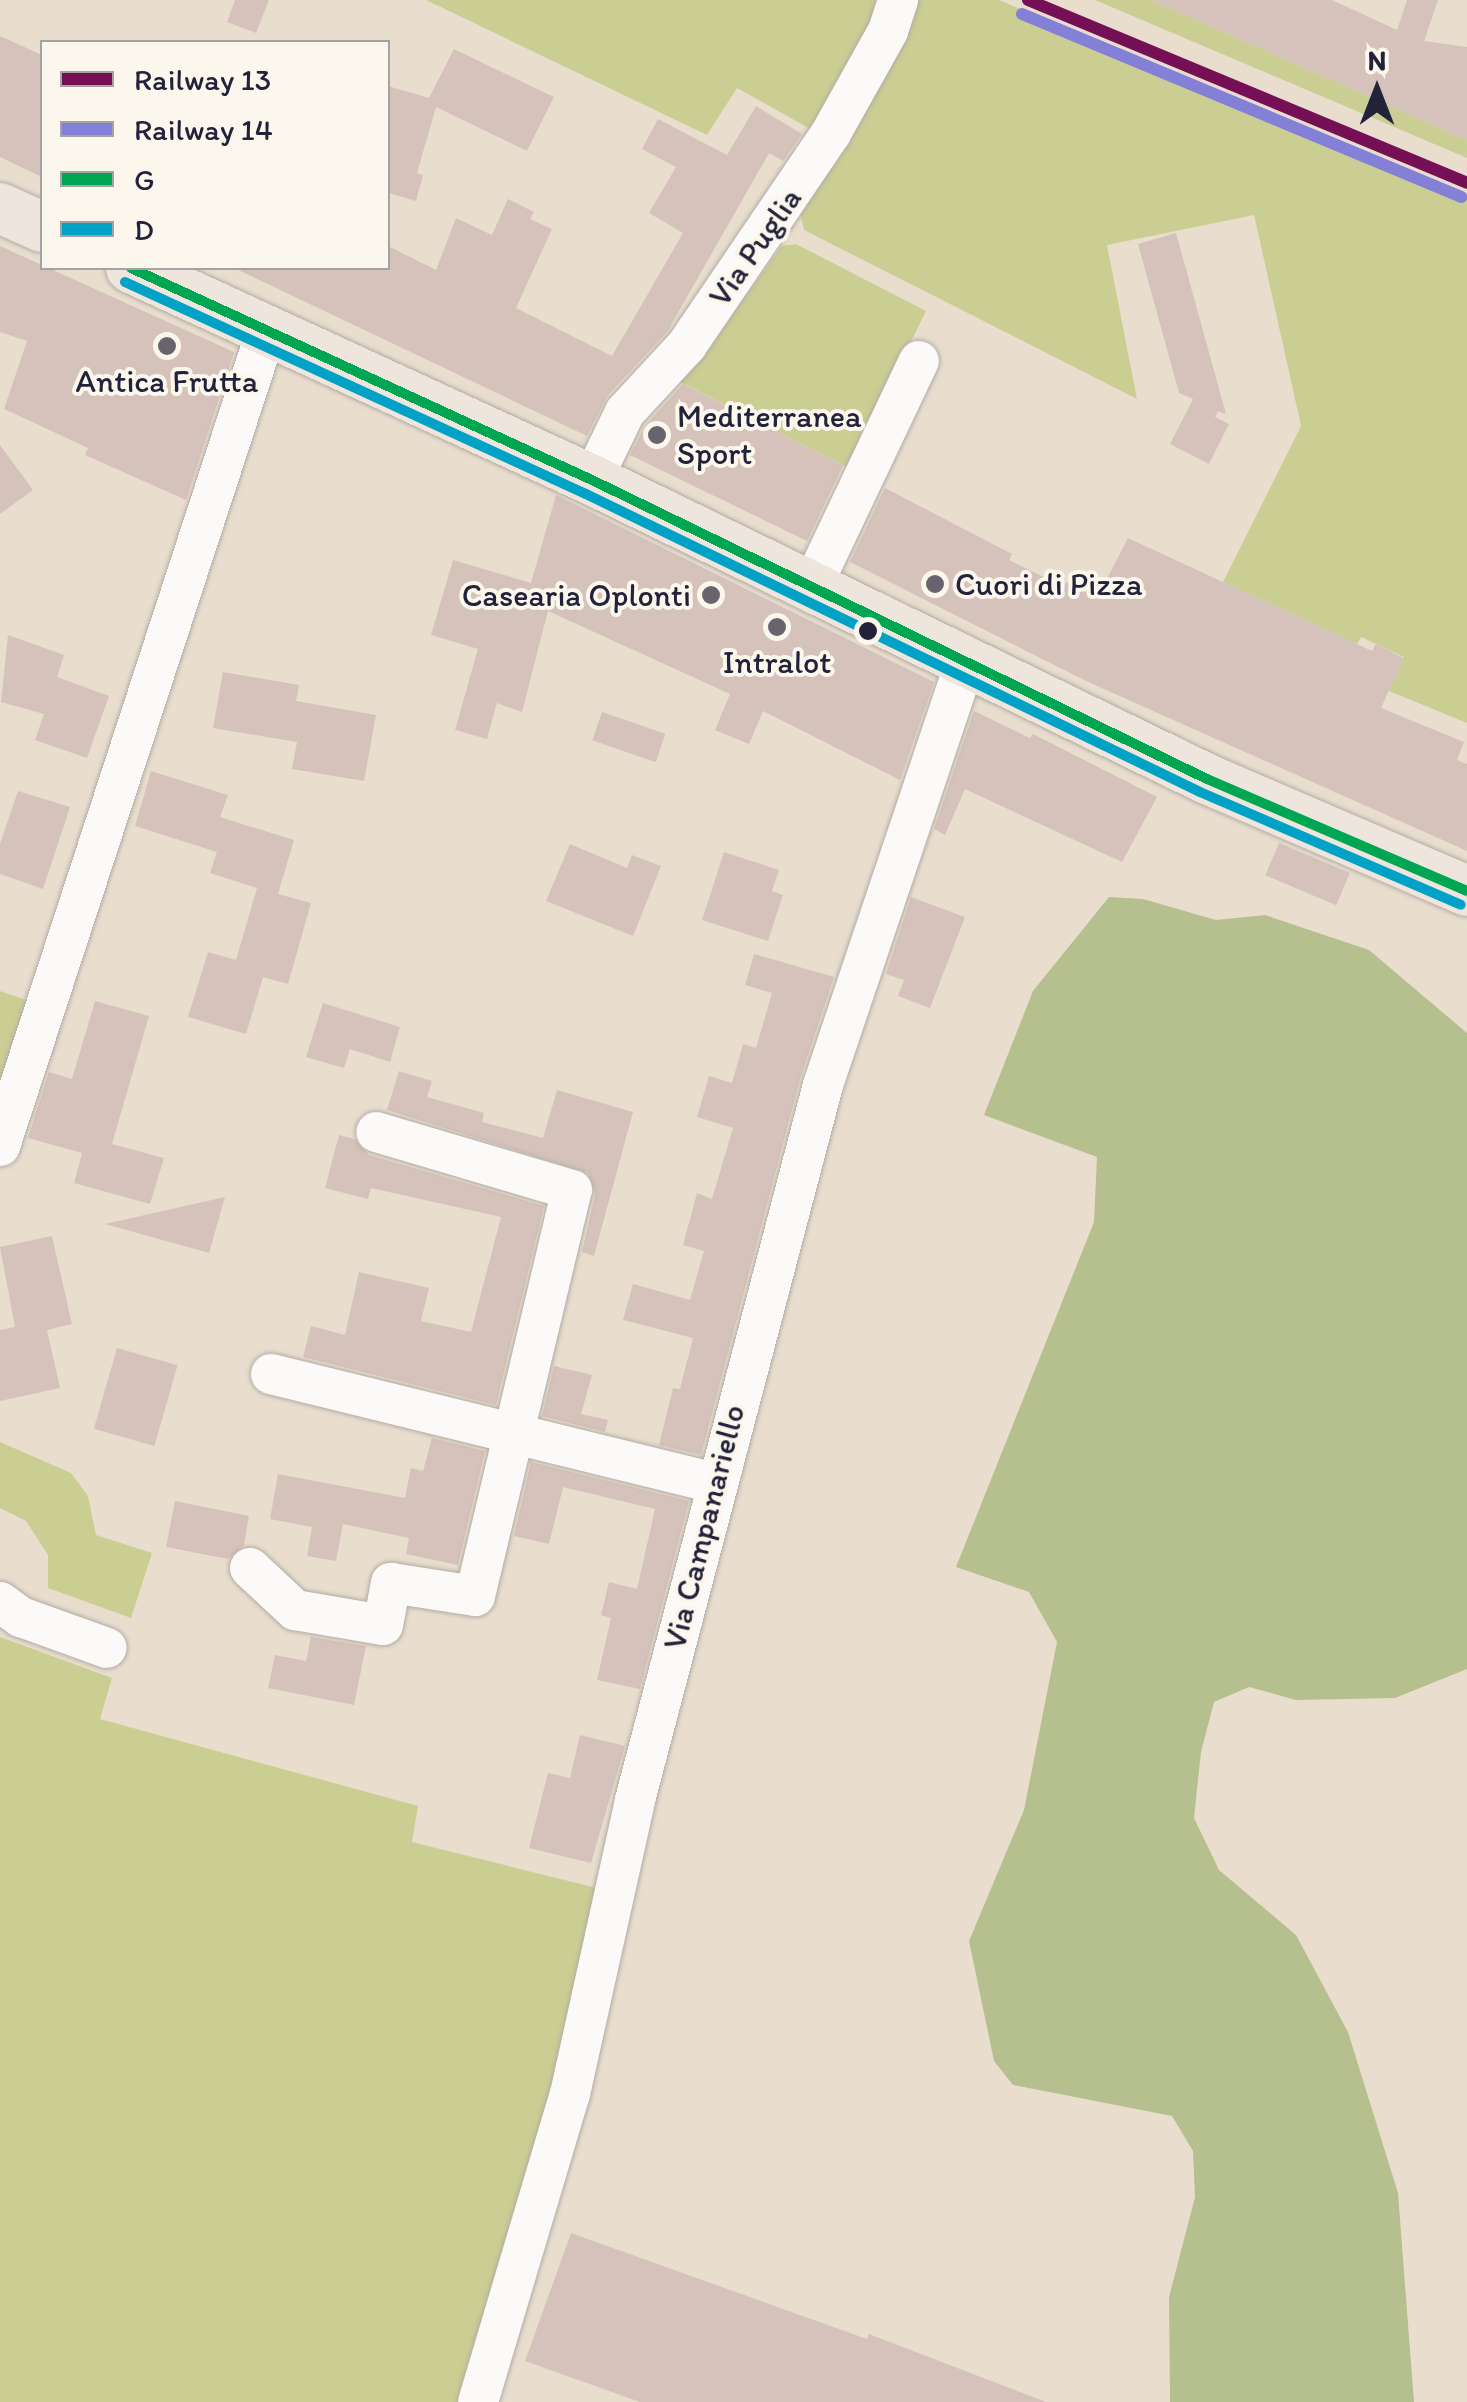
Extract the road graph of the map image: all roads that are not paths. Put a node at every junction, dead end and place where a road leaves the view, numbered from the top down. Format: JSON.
{"nodes":[{"id":1,"x":898,"y":0,"type":"edge"},
{"id":2,"x":0,"y":208,"type":"edge"},
{"id":3,"x":40,"y":227,"type":"edge"},
{"id":4,"x":135,"y":270,"type":"edge"},
{"id":5,"x":266,"y":329,"type":"junction"},
{"id":6,"x":919,"y":361,"type":"dead end"},
{"id":7,"x":592,"y":480,"type":"junction"},
{"id":8,"x":812,"y":586,"type":"junction"},
{"id":9,"x":966,"y":662,"type":"junction"},
{"id":10,"x":1467,"y":891,"type":"edge"},
{"id":11,"x":376,"y":1132,"type":"dead end"},
{"id":12,"x":0,"y":1146,"type":"edge"},
{"id":13,"x":271,"y":1374,"type":"dead end"},
{"id":14,"x":510,"y":1435,"type":"junction"},
{"id":15,"x":714,"y":1483,"type":"junction"},
{"id":16,"x":250,"y":1568,"type":"dead end"},
{"id":17,"x":0,"y":1602,"type":"edge"},
{"id":18,"x":107,"y":1648,"type":"dead end"},
{"id":19,"x":478,"y":2402,"type":"edge"}],
"edges":[{"from":1,"to":7,"type":"street","name":"Via Puglia"},
{"from":2,"to":3,"type":"main road"},
{"from":4,"to":5,"type":"main road"},
{"from":5,"to":7,"type":"main road"},
{"from":5,"to":12,"type":"street"},
{"from":6,"to":8,"type":"street"},
{"from":7,"to":8,"type":"main road"},
{"from":8,"to":9,"type":"main road"},
{"from":9,"to":10,"type":"main road"},
{"from":9,"to":15,"type":"street","name":"Via Campanariello"},
{"from":11,"to":14,"type":"street"},
{"from":13,"to":14,"type":"street"},
{"from":14,"to":15,"type":"street"},
{"from":14,"to":16,"type":"street"},
{"from":15,"to":19,"type":"street","name":"Via Campanariello"},
{"from":17,"to":18,"type":"street"}]}
